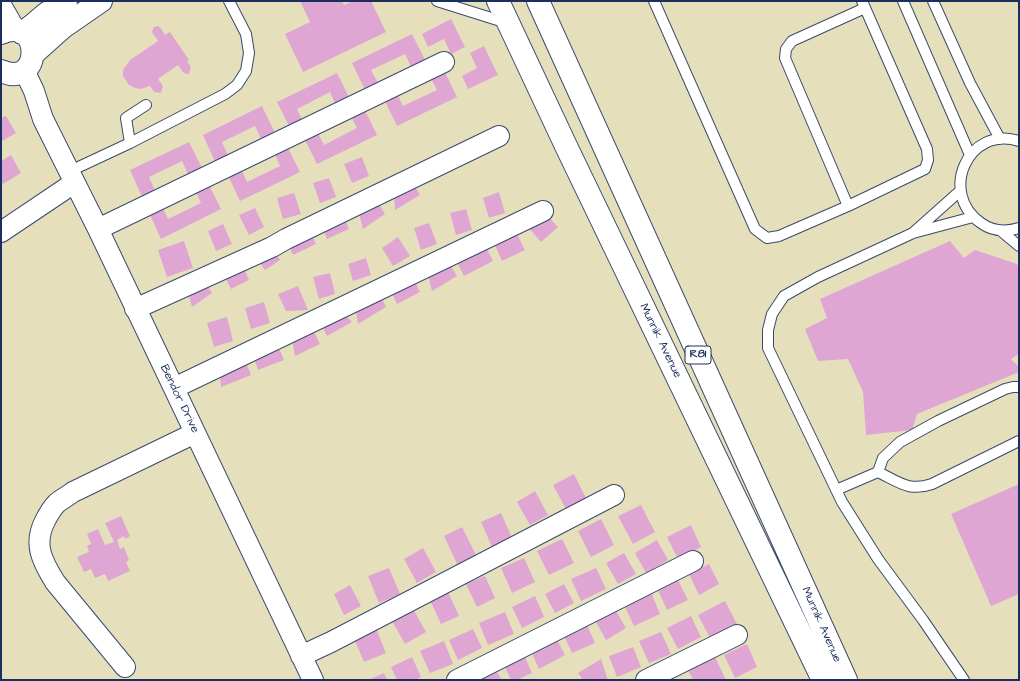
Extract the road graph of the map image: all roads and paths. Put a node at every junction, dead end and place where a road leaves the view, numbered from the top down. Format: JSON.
{"nodes":[{"id":1,"x":66,"y":1,"type":"edge"},
{"id":2,"x":101,"y":1,"type":"edge"},
{"id":3,"x":229,"y":1,"type":"edge"},
{"id":4,"x":436,"y":1,"type":"edge"},
{"id":5,"x":498,"y":1,"type":"edge"},
{"id":6,"x":538,"y":1,"type":"edge"},
{"id":7,"x":654,"y":1,"type":"edge"},
{"id":8,"x":903,"y":1,"type":"edge"},
{"id":9,"x":934,"y":1,"type":"edge"},
{"id":10,"x":863,"y":4,"type":"edge"},
{"id":11,"x":1,"y":5,"type":"edge"},
{"id":12,"x":508,"y":24,"type":"junction"},
{"id":13,"x":13,"y":32,"type":"edge"},
{"id":14,"x":444,"y":62,"type":"dead end"},
{"id":15,"x":16,"y":67,"type":"edge"},
{"id":16,"x":146,"y":105,"type":"dead end"},
{"id":17,"x":499,"y":136,"type":"dead end"},
{"id":18,"x":1000,"y":139,"type":"junction"},
{"id":19,"x":1019,"y":141,"type":"edge"},
{"id":20,"x":130,"y":143,"type":"junction"},
{"id":21,"x":970,"y":155,"type":"junction"},
{"id":22,"x":71,"y":177,"type":"junction"},
{"id":23,"x":960,"y":191,"type":"junction"},
{"id":24,"x":848,"y":206,"type":"junction"},
{"id":25,"x":543,"y":211,"type":"dead end"},
{"id":26,"x":973,"y":217,"type":"junction"},
{"id":27,"x":1019,"y":228,"type":"edge"},
{"id":28,"x":98,"y":229,"type":"junction"},
{"id":29,"x":1001,"y":230,"type":"junction"},
{"id":30,"x":1,"y":232,"type":"edge"},
{"id":31,"x":913,"y":233,"type":"junction"},
{"id":32,"x":1019,"y":246,"type":"edge"},
{"id":33,"x":135,"y":308,"type":"junction"},
{"id":34,"x":1019,"y":387,"type":"edge"},
{"id":35,"x":174,"y":388,"type":"junction"},
{"id":36,"x":195,"y":434,"type":"junction"},
{"id":37,"x":1019,"y":440,"type":"edge"},
{"id":38,"x":878,"y":472,"type":"junction"},
{"id":39,"x":836,"y":490,"type":"junction"},
{"id":40,"x":614,"y":495,"type":"dead end"},
{"id":41,"x":694,"y":561,"type":"dead end"},
{"id":42,"x":737,"y":635,"type":"dead end"},
{"id":43,"x":301,"y":656,"type":"junction"},
{"id":44,"x":125,"y":667,"type":"dead end"},
{"id":45,"x":313,"y":680,"type":"edge"},
{"id":46,"x":457,"y":680,"type":"edge"},
{"id":47,"x":646,"y":680,"type":"edge"},
{"id":48,"x":823,"y":680,"type":"edge"},
{"id":49,"x":846,"y":680,"type":"edge"},
{"id":50,"x":964,"y":680,"type":"edge"}],
"edges":[{"from":1,"to":13,"type":"main road"},
{"from":2,"to":15,"type":"main road"},
{"from":3,"to":20,"type":"lane"},
{"from":4,"to":12,"type":"lane"},
{"from":5,"to":12,"type":"main road","name":"Munnik Avenue","number":"R81"},
{"from":6,"to":49,"type":"main road","name":"Munnik Avenue","number":"R81"},
{"from":7,"to":24,"type":"lane"},
{"from":8,"to":21,"type":"lane"},
{"from":9,"to":18,"type":"lane"},
{"from":10,"to":24,"type":"lane"},
{"from":10,"to":24,"type":"lane"},
{"from":11,"to":13,"type":"street"},
{"from":12,"to":48,"type":"main road","name":"Munnik Avenue","number":"R81"},
{"from":13,"to":15,"type":"main road"},
{"from":14,"to":28,"type":"street"},
{"from":15,"to":22,"type":"street","name":"Bendor Drive"},
{"from":16,"to":20,"type":"lane"},
{"from":17,"to":33,"type":"street"},
{"from":18,"to":19,"type":"lane"},
{"from":18,"to":21,"type":"lane"},
{"from":20,"to":22,"type":"lane"},
{"from":21,"to":23,"type":"lane"},
{"from":22,"to":28,"type":"street","name":"Bendor Drive"},
{"from":22,"to":30,"type":"street"},
{"from":23,"to":26,"type":"lane"},
{"from":23,"to":31,"type":"lane"},
{"from":25,"to":35,"type":"street"},
{"from":26,"to":29,"type":"lane"},
{"from":26,"to":31,"type":"lane"},
{"from":27,"to":29,"type":"lane"},
{"from":28,"to":33,"type":"street","name":"Bendor Drive"},
{"from":29,"to":32,"type":"lane"},
{"from":31,"to":39,"type":"lane"},
{"from":33,"to":35,"type":"street","name":"Bendor Drive"},
{"from":34,"to":38,"type":"lane"},
{"from":35,"to":36,"type":"street","name":"Bendor Drive"},
{"from":36,"to":43,"type":"street","name":"Bendor Drive"},
{"from":36,"to":44,"type":"street"},
{"from":37,"to":38,"type":"lane"},
{"from":38,"to":39,"type":"lane"},
{"from":39,"to":50,"type":"lane"},
{"from":40,"to":43,"type":"street"},
{"from":41,"to":46,"type":"street"},
{"from":42,"to":47,"type":"street"},
{"from":43,"to":45,"type":"street","name":"Bendor Drive"}]}
